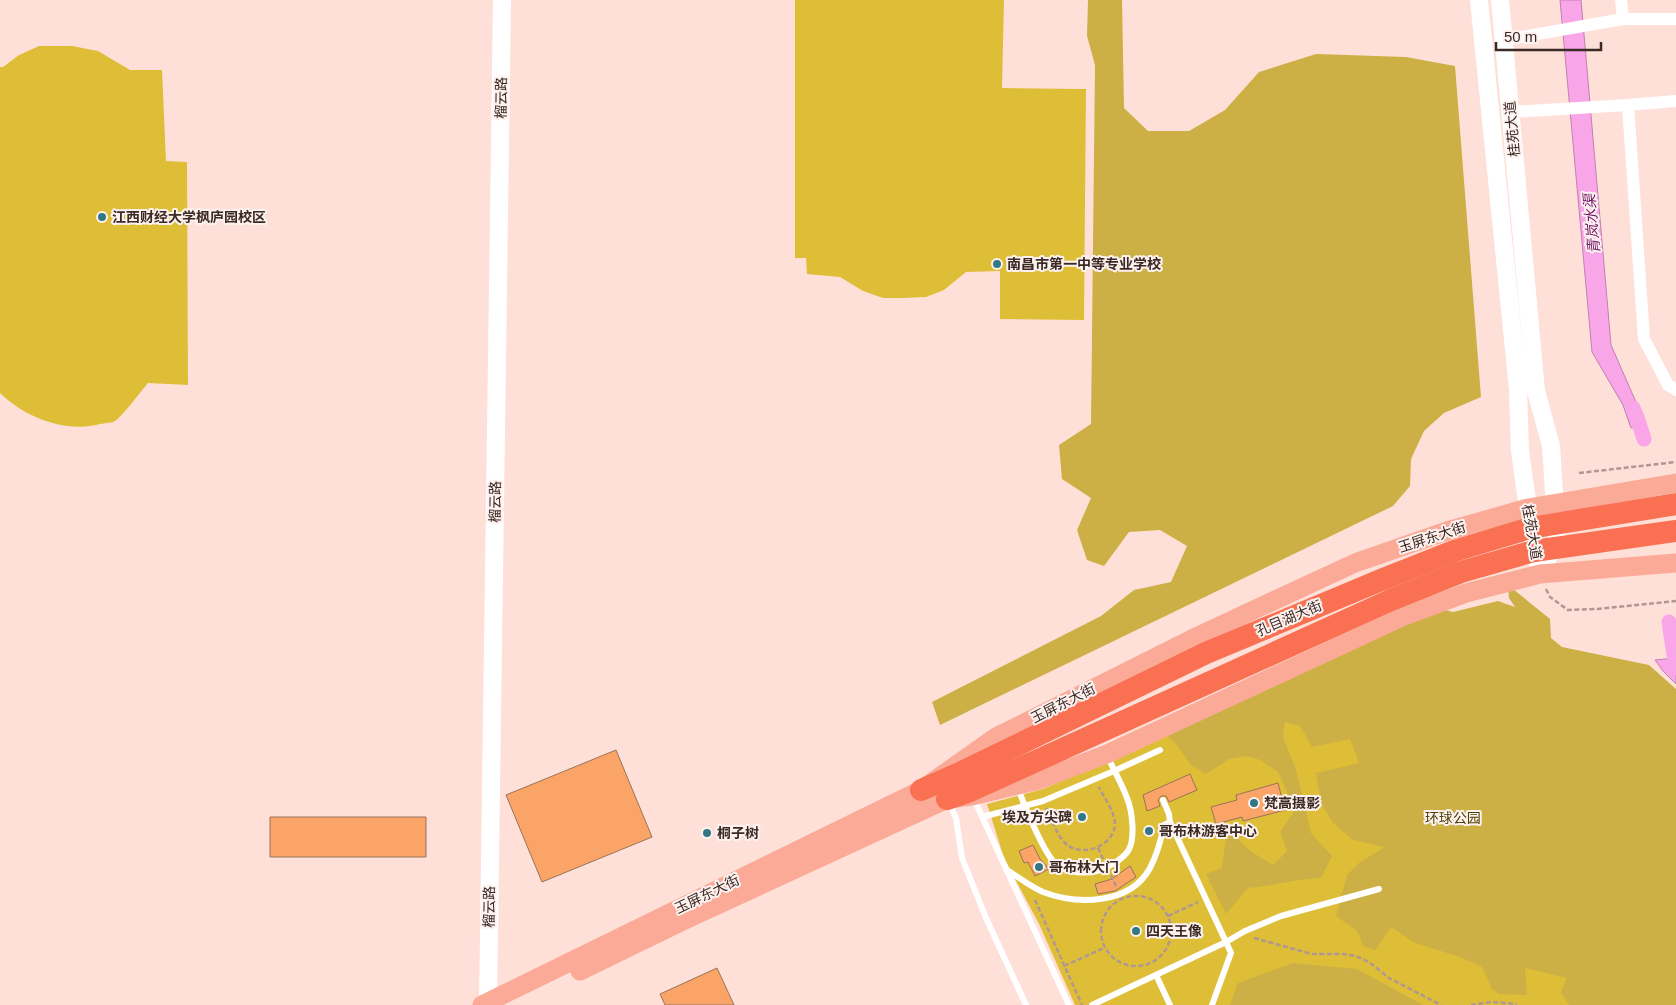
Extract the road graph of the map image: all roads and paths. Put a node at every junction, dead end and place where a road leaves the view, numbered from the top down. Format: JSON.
{"nodes":[{"id":1,"x":490,"y":0,"type":"edge"},
{"id":2,"x":502,"y":0,"type":"edge"},
{"id":3,"x":1479,"y":0,"type":"edge"},
{"id":4,"x":1500,"y":0,"type":"edge"},
{"id":5,"x":1621,"y":0,"type":"edge"},
{"id":6,"x":1623,"y":19,"type":"junction"},
{"id":7,"x":1676,"y":19,"type":"edge"},
{"id":8,"x":1504,"y":40,"type":"junction"},
{"id":9,"x":1676,"y":101,"type":"edge"},
{"id":10,"x":1628,"y":105,"type":"junction"},
{"id":11,"x":1510,"y":112,"type":"junction"},
{"id":12,"x":1676,"y":390,"type":"edge"},
{"id":13,"x":1676,"y":462,"type":"edge"},
{"id":14,"x":1579,"y":473,"type":"dead end"},
{"id":15,"x":1676,"y":483,"type":"edge"},
{"id":16,"x":1556,"y":502,"type":"junction"},
{"id":17,"x":1676,"y":504,"type":"edge"},
{"id":18,"x":1528,"y":508,"type":"junction"},
{"id":19,"x":1676,"y":531,"type":"edge"},
{"id":20,"x":1676,"y":563,"type":"edge"},
{"id":21,"x":1540,"y":574,"type":"junction"},
{"id":22,"x":1676,"y":601,"type":"edge"},
{"id":23,"x":1160,"y":750,"type":"dead end"},
{"id":24,"x":1110,"y":763,"type":"junction"},
{"id":25,"x":1017,"y":785,"type":"junction"},
{"id":26,"x":968,"y":786,"type":"junction"},
{"id":27,"x":922,"y":790,"type":"junction"},
{"id":28,"x":1101,"y":791,"type":"dead end"},
{"id":29,"x":947,"y":799,"type":"junction"},
{"id":30,"x":1163,"y":800,"type":"dead end"},
{"id":31,"x":1024,"y":805,"type":"junction"},
{"id":32,"x":1049,"y":814,"type":"dead end"},
{"id":33,"x":982,"y":817,"type":"junction"},
{"id":34,"x":1170,"y":822,"type":"junction"},
{"id":35,"x":1006,"y":870,"type":"junction"},
{"id":36,"x":1028,"y":883,"type":"junction"},
{"id":37,"x":1379,"y":889,"type":"dead end"},
{"id":38,"x":1206,"y":899,"type":"junction"},
{"id":39,"x":1168,"y":916,"type":"junction"},
{"id":40,"x":1240,"y":934,"type":"junction"},
{"id":41,"x":1226,"y":942,"type":"junction"},
{"id":42,"x":1104,"y":948,"type":"junction"},
{"id":43,"x":1064,"y":966,"type":"junction"},
{"id":44,"x":1156,"y":975,"type":"junction"},
{"id":45,"x":484,"y":1004,"type":"edge"},
{"id":46,"x":1517,"y":1004,"type":"edge"},
{"id":47,"x":509,"y":1005,"type":"edge"},
{"id":48,"x":1026,"y":1005,"type":"edge"},
{"id":49,"x":1068,"y":1005,"type":"edge"},
{"id":50,"x":1082,"y":1005,"type":"edge"},
{"id":51,"x":1092,"y":1005,"type":"edge"},
{"id":52,"x":1170,"y":1005,"type":"edge"},
{"id":53,"x":1212,"y":1005,"type":"edge"},
{"id":54,"x":1441,"y":1005,"type":"edge"},
{"id":55,"x":1471,"y":1005,"type":"edge"}],
"edges":[{"from":1,"to":45,"type":"street","name":"榴云路"},
{"from":2,"to":45,"type":"street","name":"榴云路"},
{"from":3,"to":18,"type":"street","name":"桂苑大道"},
{"from":4,"to":8,"type":"street","name":"桂苑大道"},
{"from":5,"to":6,"type":"street"},
{"from":6,"to":7,"type":"street"},
{"from":6,"to":8,"type":"street"},
{"from":8,"to":11,"type":"street","name":"桂苑大道"},
{"from":9,"to":10,"type":"street"},
{"from":10,"to":11,"type":"street"},
{"from":10,"to":12,"type":"street"},
{"from":11,"to":16,"type":"street","name":"桂苑大道"},
{"from":13,"to":14,"type":"path"},
{"from":15,"to":16,"type":"main road","name":"玉屏东大街"},
{"from":16,"to":18,"type":"main road","name":"玉屏东大街"},
{"from":16,"to":21,"type":"street","name":"桂苑大道"},
{"from":17,"to":26,"type":"highway","name":"孔目湖大街"},
{"from":18,"to":21,"type":"street","name":"桂苑大道"},
{"from":18,"to":27,"type":"main road","name":"玉屏东大街"},
{"from":19,"to":26,"type":"highway","name":"孔目湖大街"},
{"from":20,"to":21,"type":"main road"},
{"from":21,"to":22,"type":"path"},
{"from":21,"to":24,"type":"main road"},
{"from":23,"to":24,"type":"lane"},
{"from":24,"to":25,"type":"main road"},
{"from":24,"to":31,"type":"lane"},
{"from":24,"to":31,"type":"lane"},
{"from":25,"to":26,"type":"main road"},
{"from":25,"to":31,"type":"lane"},
{"from":26,"to":27,"type":"highway","name":"孔目湖大街"},
{"from":26,"to":29,"type":"highway","name":"孔目湖大街"},
{"from":26,"to":33,"type":"lane"},
{"from":27,"to":45,"type":"main road","name":"玉屏东大街"},
{"from":28,"to":32,"type":"path"},
{"from":29,"to":47,"type":"main road","name":"玉屏东大街"},
{"from":29,"to":48,"type":"lane"},
{"from":30,"to":34,"type":"lane"},
{"from":31,"to":33,"type":"lane"},
{"from":33,"to":35,"type":"lane"},
{"from":34,"to":36,"type":"lane"},
{"from":34,"to":38,"type":"lane"},
{"from":35,"to":36,"type":"lane"},
{"from":35,"to":49,"type":"lane"},
{"from":36,"to":43,"type":"path"},
{"from":37,"to":40,"type":"lane"},
{"from":38,"to":39,"type":"path"},
{"from":38,"to":41,"type":"lane"},
{"from":39,"to":42,"type":"path"},
{"from":39,"to":42,"type":"path"},
{"from":40,"to":41,"type":"lane"},
{"from":40,"to":54,"type":"path"},
{"from":41,"to":44,"type":"lane"},
{"from":41,"to":53,"type":"lane"},
{"from":42,"to":43,"type":"path"},
{"from":43,"to":50,"type":"path"},
{"from":44,"to":51,"type":"lane"},
{"from":44,"to":52,"type":"lane"},
{"from":46,"to":55,"type":"path"}]}
